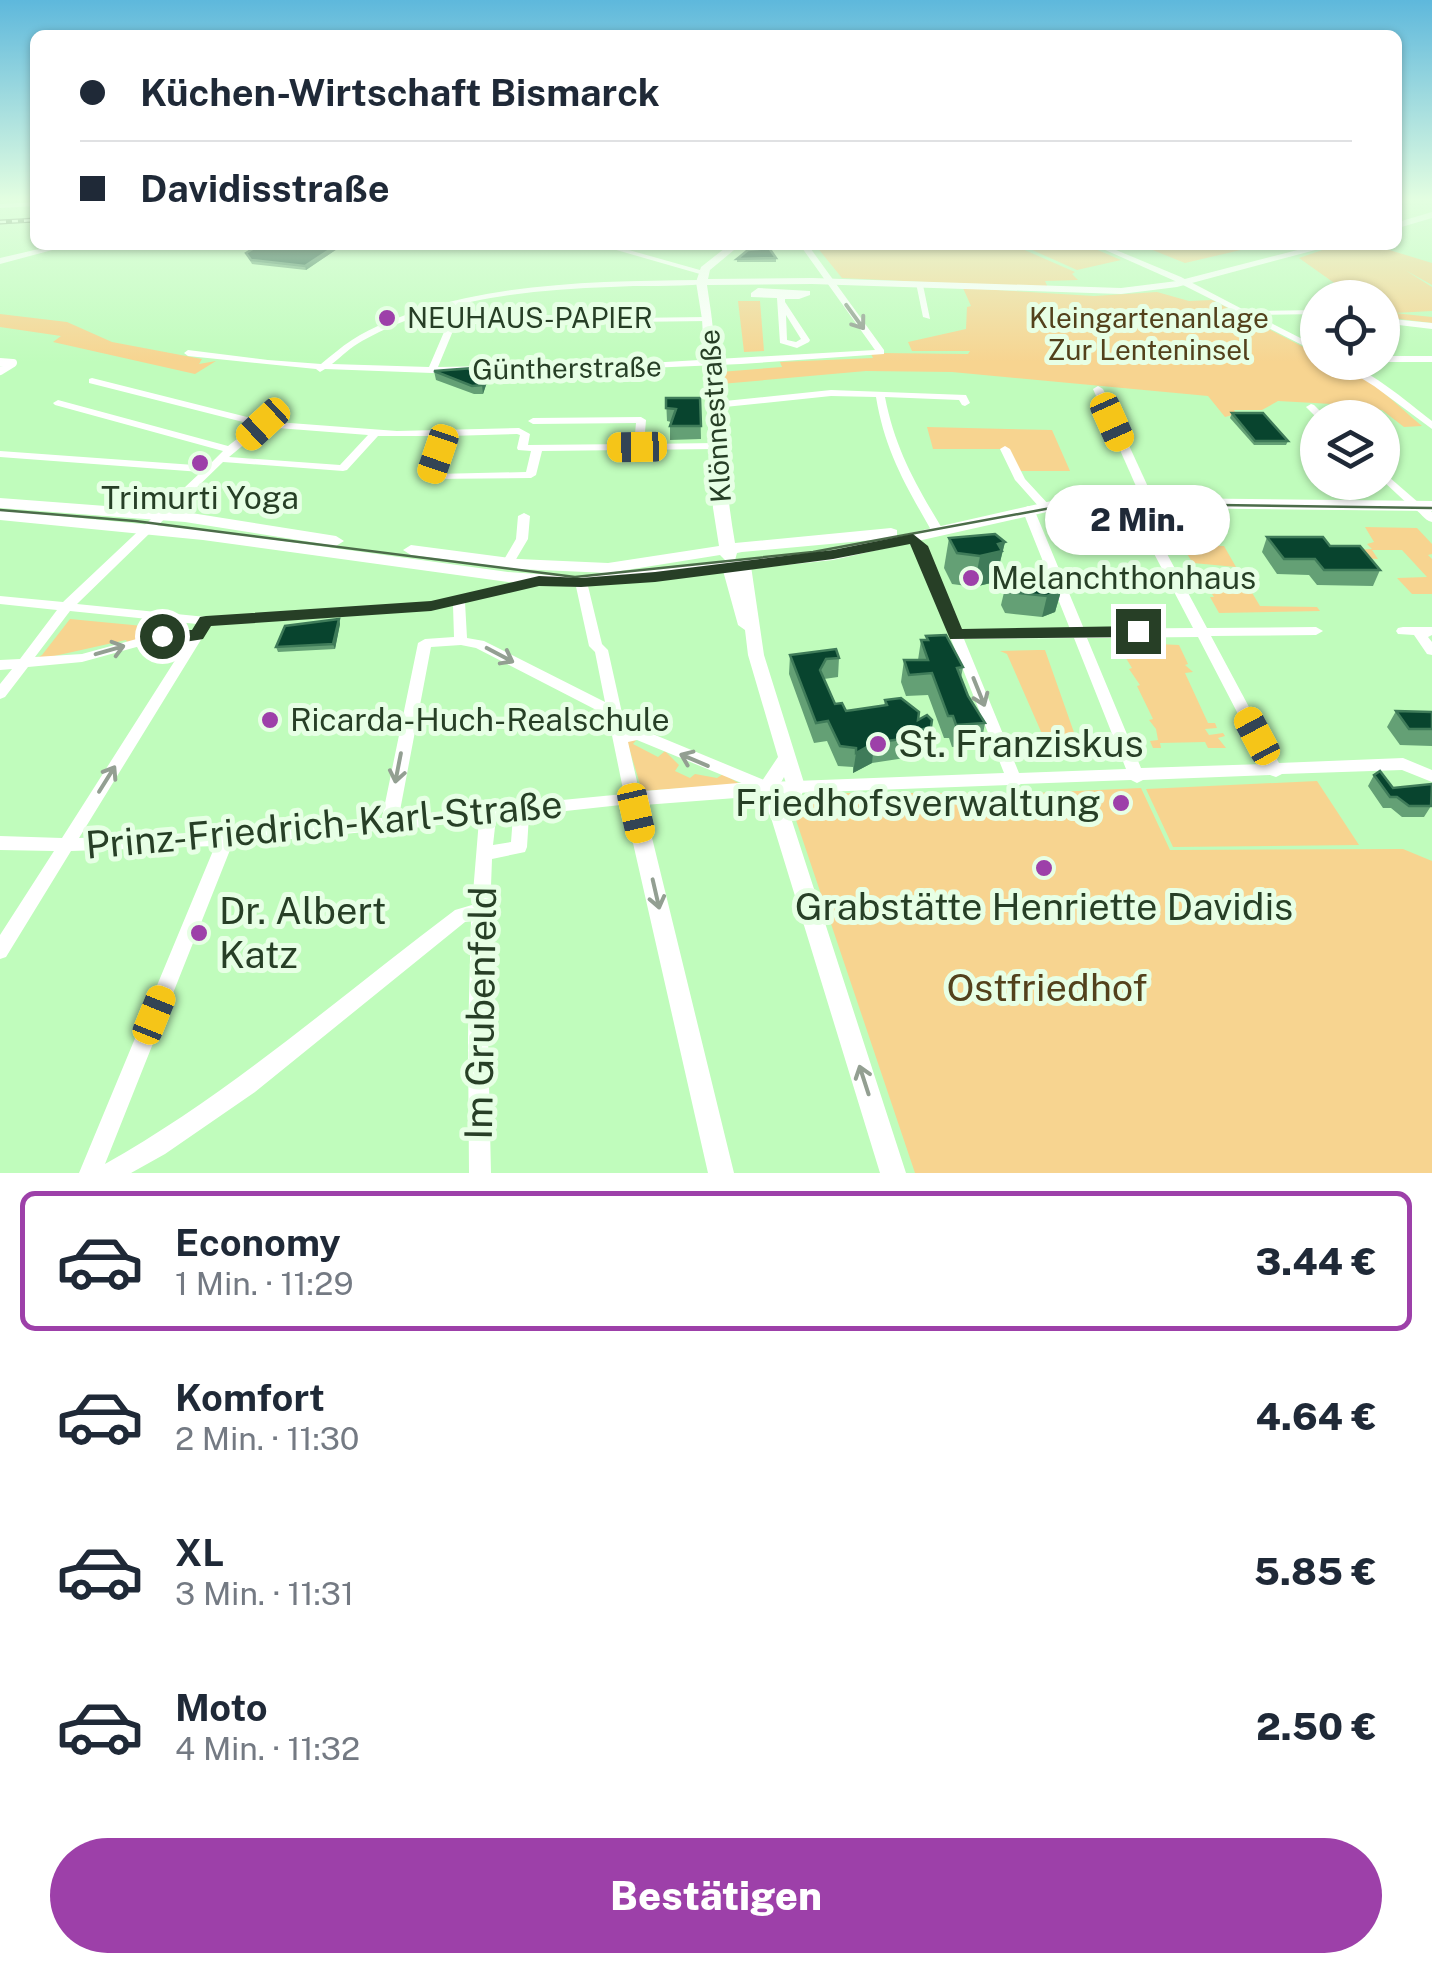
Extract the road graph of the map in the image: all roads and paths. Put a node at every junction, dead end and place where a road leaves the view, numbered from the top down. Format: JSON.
{"nodes":[{"id":1,"x":35,"y":253,"type":"edge"},
{"id":2,"x":630,"y":253,"type":"edge"},
{"id":3,"x":728,"y":253,"type":"edge"},
{"id":4,"x":809,"y":253,"type":"edge"},
{"id":5,"x":1116,"y":253,"type":"edge"},
{"id":6,"x":1299,"y":253,"type":"edge"},
{"id":7,"x":0,"y":261,"type":"edge"},
{"id":8,"x":707,"y":275,"type":"junction"},
{"id":9,"x":830,"y":282,"type":"junction"},
{"id":10,"x":1184,"y":282,"type":"junction"},
{"id":11,"x":919,"y":286,"type":"junction"},
{"id":12,"x":780,"y":291,"type":"junction"},
{"id":13,"x":1300,"y":312,"type":"edge"},
{"id":14,"x":1244,"y":314,"type":"junction"},
{"id":15,"x":708,"y":315,"type":"junction"},
{"id":16,"x":927,"y":316,"type":"dead end"},
{"id":17,"x":1400,"y":322,"type":"edge"},
{"id":18,"x":1432,"y":326,"type":"edge"},
{"id":19,"x":1300,"y":343,"type":"edge"},
{"id":20,"x":798,"y":351,"type":"junction"},
{"id":21,"x":188,"y":352,"type":"dead end"},
{"id":22,"x":1400,"y":359,"type":"edge"},
{"id":23,"x":1432,"y":359,"type":"edge"},
{"id":24,"x":0,"y":362,"type":"edge"},
{"id":25,"x":712,"y":365,"type":"junction"},
{"id":26,"x":320,"y":369,"type":"junction"},
{"id":27,"x":432,"y":370,"type":"junction"},
{"id":28,"x":0,"y":371,"type":"edge"},
{"id":29,"x":92,"y":380,"type":"dead end"},
{"id":30,"x":1370,"y":380,"type":"edge"},
{"id":31,"x":1098,"y":389,"type":"dead end"},
{"id":32,"x":880,"y":394,"type":"junction"},
{"id":33,"x":963,"y":397,"type":"dead end"},
{"id":34,"x":58,"y":403,"type":"dead end"},
{"id":35,"x":714,"y":405,"type":"junction"},
{"id":36,"x":533,"y":421,"type":"dead end"},
{"id":37,"x":263,"y":424,"type":"junction"},
{"id":38,"x":1432,"y":426,"type":"edge"},
{"id":39,"x":445,"y":432,"type":"junction"},
{"id":40,"x":374,"y":433,"type":"junction"},
{"id":41,"x":716,"y":446,"type":"junction"},
{"id":42,"x":639,"y":447,"type":"junction"},
{"id":43,"x":537,"y":448,"type":"junction"},
{"id":44,"x":1005,"y":449,"type":"dead end"},
{"id":45,"x":230,"y":450,"type":"junction"},
{"id":46,"x":0,"y":454,"type":"edge"},
{"id":47,"x":220,"y":459,"type":"junction"},
{"id":48,"x":210,"y":469,"type":"junction"},
{"id":49,"x":1400,"y":489,"type":"edge"},
{"id":50,"x":1141,"y":502,"type":"junction"},
{"id":51,"x":0,"y":503,"type":"edge"},
{"id":52,"x":1036,"y":508,"type":"junction"},
{"id":53,"x":1425,"y":509,"type":"edge"},
{"id":54,"x":0,"y":515,"type":"edge"},
{"id":55,"x":524,"y":516,"type":"dead end"},
{"id":56,"x":723,"y":521,"type":"junction"},
{"id":57,"x":153,"y":522,"type":"junction"},
{"id":58,"x":937,"y":530,"type":"junction"},
{"id":59,"x":913,"y":539,"type":"junction"},
{"id":60,"x":736,"y":557,"type":"junction"},
{"id":61,"x":682,"y":558,"type":"junction"},
{"id":62,"x":508,"y":562,"type":"junction"},
{"id":63,"x":577,"y":576,"type":"junction"},
{"id":64,"x":548,"y":582,"type":"junction"},
{"id":65,"x":0,"y":600,"type":"edge"},
{"id":66,"x":459,"y":601,"type":"junction"},
{"id":67,"x":67,"y":606,"type":"junction"},
{"id":68,"x":202,"y":628,"type":"junction"},
{"id":69,"x":1200,"y":631,"type":"junction"},
{"id":70,"x":1316,"y":631,"type":"dead end"},
{"id":71,"x":1403,"y":631,"type":"dead end"},
{"id":72,"x":1430,"y":631,"type":"edge"},
{"id":73,"x":1076,"y":632,"type":"junction"},
{"id":74,"x":956,"y":635,"type":"junction"},
{"id":75,"x":461,"y":641,"type":"junction"},
{"id":76,"x":1432,"y":651,"type":"edge"},
{"id":77,"x":22,"y":665,"type":"junction"},
{"id":78,"x":0,"y":666,"type":"edge"},
{"id":79,"x":0,"y":694,"type":"edge"},
{"id":80,"x":615,"y":713,"type":"junction"},
{"id":81,"x":620,"y":738,"type":"junction"},
{"id":82,"x":788,"y":757,"type":"junction"},
{"id":83,"x":1276,"y":771,"type":"junction"},
{"id":84,"x":1137,"y":776,"type":"junction"},
{"id":85,"x":1432,"y":776,"type":"edge"},
{"id":86,"x":1014,"y":782,"type":"junction"},
{"id":87,"x":796,"y":786,"type":"junction"},
{"id":88,"x":768,"y":788,"type":"junction"},
{"id":89,"x":633,"y":799,"type":"junction"},
{"id":90,"x":520,"y":809,"type":"junction"},
{"id":91,"x":488,"y":814,"type":"junction"},
{"id":92,"x":782,"y":821,"type":"junction"},
{"id":93,"x":389,"y":825,"type":"junction"},
{"id":94,"x":226,"y":840,"type":"junction"},
{"id":95,"x":0,"y":843,"type":"edge"},
{"id":96,"x":64,"y":846,"type":"junction"},
{"id":97,"x":484,"y":854,"type":"junction"},
{"id":98,"x":478,"y":912,"type":"junction"},
{"id":99,"x":0,"y":951,"type":"edge"},
{"id":100,"x":90,"y":1173,"type":"edge"},
{"id":101,"x":110,"y":1173,"type":"edge"},
{"id":102,"x":480,"y":1173,"type":"edge"},
{"id":103,"x":721,"y":1173,"type":"edge"},
{"id":104,"x":893,"y":1173,"type":"edge"}],
"edges":[{"from":1,"to":7,"type":"street"},
{"from":2,"to":8,"type":"street"},
{"from":3,"to":8,"type":"main road"},
{"from":4,"to":9,"type":"street"},
{"from":5,"to":10,"type":"street"},
{"from":6,"to":10,"type":"main road"},
{"from":8,"to":12,"type":"main road"},
{"from":8,"to":15,"type":"main road","name":"Klönnestraße"},
{"from":8,"to":26,"type":"street"},
{"from":9,"to":11,"type":"main road"},
{"from":9,"to":12,"type":"main road"},
{"from":9,"to":20,"type":"street","name":"Güntherstraße","one_way":true},
{"from":10,"to":11,"type":"main road"},
{"from":10,"to":14,"type":"street"},
{"from":11,"to":16,"type":"street"},
{"from":12,"to":20,"type":"street"},
{"from":12,"to":20,"type":"street"},
{"from":13,"to":14,"type":"street"},
{"from":14,"to":19,"type":"street"},
{"from":15,"to":25,"type":"main road","name":"Klönnestraße"},
{"from":15,"to":27,"type":"street","name":"Güntherstraße"},
{"from":17,"to":18,"type":"street"},
{"from":20,"to":25,"type":"street","name":"Güntherstraße"},
{"from":21,"to":26,"type":"street","name":"Güntherstraße"},
{"from":22,"to":23,"type":"street"},
{"from":24,"to":28,"type":"street"},
{"from":25,"to":27,"type":"street","name":"Güntherstraße"},
{"from":25,"to":35,"type":"main road","name":"Klönnestraße"},
{"from":26,"to":27,"type":"street","name":"Güntherstraße"},
{"from":29,"to":37,"type":"street"},
{"from":30,"to":38,"type":"street"},
{"from":31,"to":50,"type":"street"},
{"from":32,"to":33,"type":"street"},
{"from":32,"to":35,"type":"street"},
{"from":32,"to":58,"type":"street"},
{"from":34,"to":45,"type":"street"},
{"from":35,"to":41,"type":"main road","name":"Klönnestraße"},
{"from":36,"to":42,"type":"street"},
{"from":37,"to":40,"type":"street"},
{"from":37,"to":45,"type":"street"},
{"from":39,"to":40,"type":"street"},
{"from":39,"to":43,"type":"street"},
{"from":39,"to":43,"type":"street"},
{"from":40,"to":47,"type":"street"},
{"from":41,"to":42,"type":"street"},
{"from":41,"to":56,"type":"main road","name":"Klönnestraße"},
{"from":42,"to":43,"type":"street"},
{"from":44,"to":52,"type":"street"},
{"from":45,"to":47,"type":"street"},
{"from":46,"to":48,"type":"street"},
{"from":47,"to":48,"type":"street"},
{"from":48,"to":57,"type":"street"},
{"from":49,"to":53,"type":"street"},
{"from":50,"to":52,"type":"main road"},
{"from":50,"to":53,"type":"main road"},
{"from":50,"to":69,"type":"street"},
{"from":51,"to":57,"type":"main road"},
{"from":52,"to":58,"type":"main road"},
{"from":52,"to":73,"type":"street"},
{"from":54,"to":57,"type":"main road"},
{"from":55,"to":62,"type":"street"},
{"from":56,"to":60,"type":"main road","name":"Klönnestraße"},
{"from":56,"to":61,"type":"main road"},
{"from":57,"to":62,"type":"main road"},
{"from":57,"to":64,"type":"main road"},
{"from":57,"to":67,"type":"street"},
{"from":58,"to":59,"type":"main road"},
{"from":58,"to":60,"type":"main road"},
{"from":59,"to":60,"type":"main road"},
{"from":59,"to":74,"type":"street"},
{"from":60,"to":61,"type":"main road"},
{"from":60,"to":63,"type":"main road"},
{"from":60,"to":82,"type":"street"},
{"from":61,"to":63,"type":"main road"},
{"from":62,"to":63,"type":"main road"},
{"from":63,"to":64,"type":"main road"},
{"from":63,"to":80,"type":"street"},
{"from":64,"to":66,"type":"street"},
{"from":65,"to":67,"type":"street"},
{"from":66,"to":68,"type":"street"},
{"from":66,"to":75,"type":"street"},
{"from":67,"to":68,"type":"street"},
{"from":67,"to":77,"type":"street"},
{"from":77,"to":68,"type":"street","one_way":true},
{"from":96,"to":68,"type":"street","one_way":true},
{"from":69,"to":70,"type":"street"},
{"from":69,"to":73,"type":"street"},
{"from":69,"to":83,"type":"street"},
{"from":71,"to":72,"type":"street"},
{"from":72,"to":76,"type":"street"},
{"from":73,"to":74,"type":"street"},
{"from":73,"to":84,"type":"street"},
{"from":74,"to":86,"type":"street","one_way":true},
{"from":75,"to":80,"type":"street","one_way":true},
{"from":75,"to":93,"type":"street","one_way":true},
{"from":77,"to":78,"type":"street"},
{"from":77,"to":79,"type":"street"},
{"from":80,"to":81,"type":"street"},
{"from":88,"to":81,"type":"street","one_way":true},
{"from":81,"to":89,"type":"street"},
{"from":82,"to":87,"type":"street"},
{"from":82,"to":88,"type":"street"},
{"from":83,"to":84,"type":"street"},
{"from":83,"to":85,"type":"street"},
{"from":84,"to":86,"type":"street"},
{"from":86,"to":87,"type":"street"},
{"from":87,"to":88,"type":"street"},
{"from":87,"to":92,"type":"street"},
{"from":88,"to":89,"type":"street","name":"Prinz-Friedrich-Karl-Straße"},
{"from":88,"to":92,"type":"street"},
{"from":89,"to":90,"type":"street","name":"Prinz-Friedrich-Karl-Straße"},
{"from":89,"to":103,"type":"street","one_way":true},
{"from":90,"to":91,"type":"street","name":"Prinz-Friedrich-Karl-Straße"},
{"from":90,"to":97,"type":"street","name":"Im Grubenfeld"},
{"from":91,"to":93,"type":"street","name":"Prinz-Friedrich-Karl-Straße"},
{"from":91,"to":97,"type":"street","name":"Im Grubenfeld"},
{"from":104,"to":92,"type":"street","one_way":true},
{"from":93,"to":94,"type":"street","name":"Prinz-Friedrich-Karl-Straße"},
{"from":94,"to":96,"type":"street","name":"Prinz-Friedrich-Karl-Straße"},
{"from":94,"to":100,"type":"street"},
{"from":95,"to":96,"type":"street","name":"Prinz-Friedrich-Karl-Straße"},
{"from":96,"to":99,"type":"street"},
{"from":97,"to":98,"type":"street","name":"Im Grubenfeld"},
{"from":98,"to":101,"type":"street"},
{"from":98,"to":102,"type":"street","name":"Im Grubenfeld"}]}
